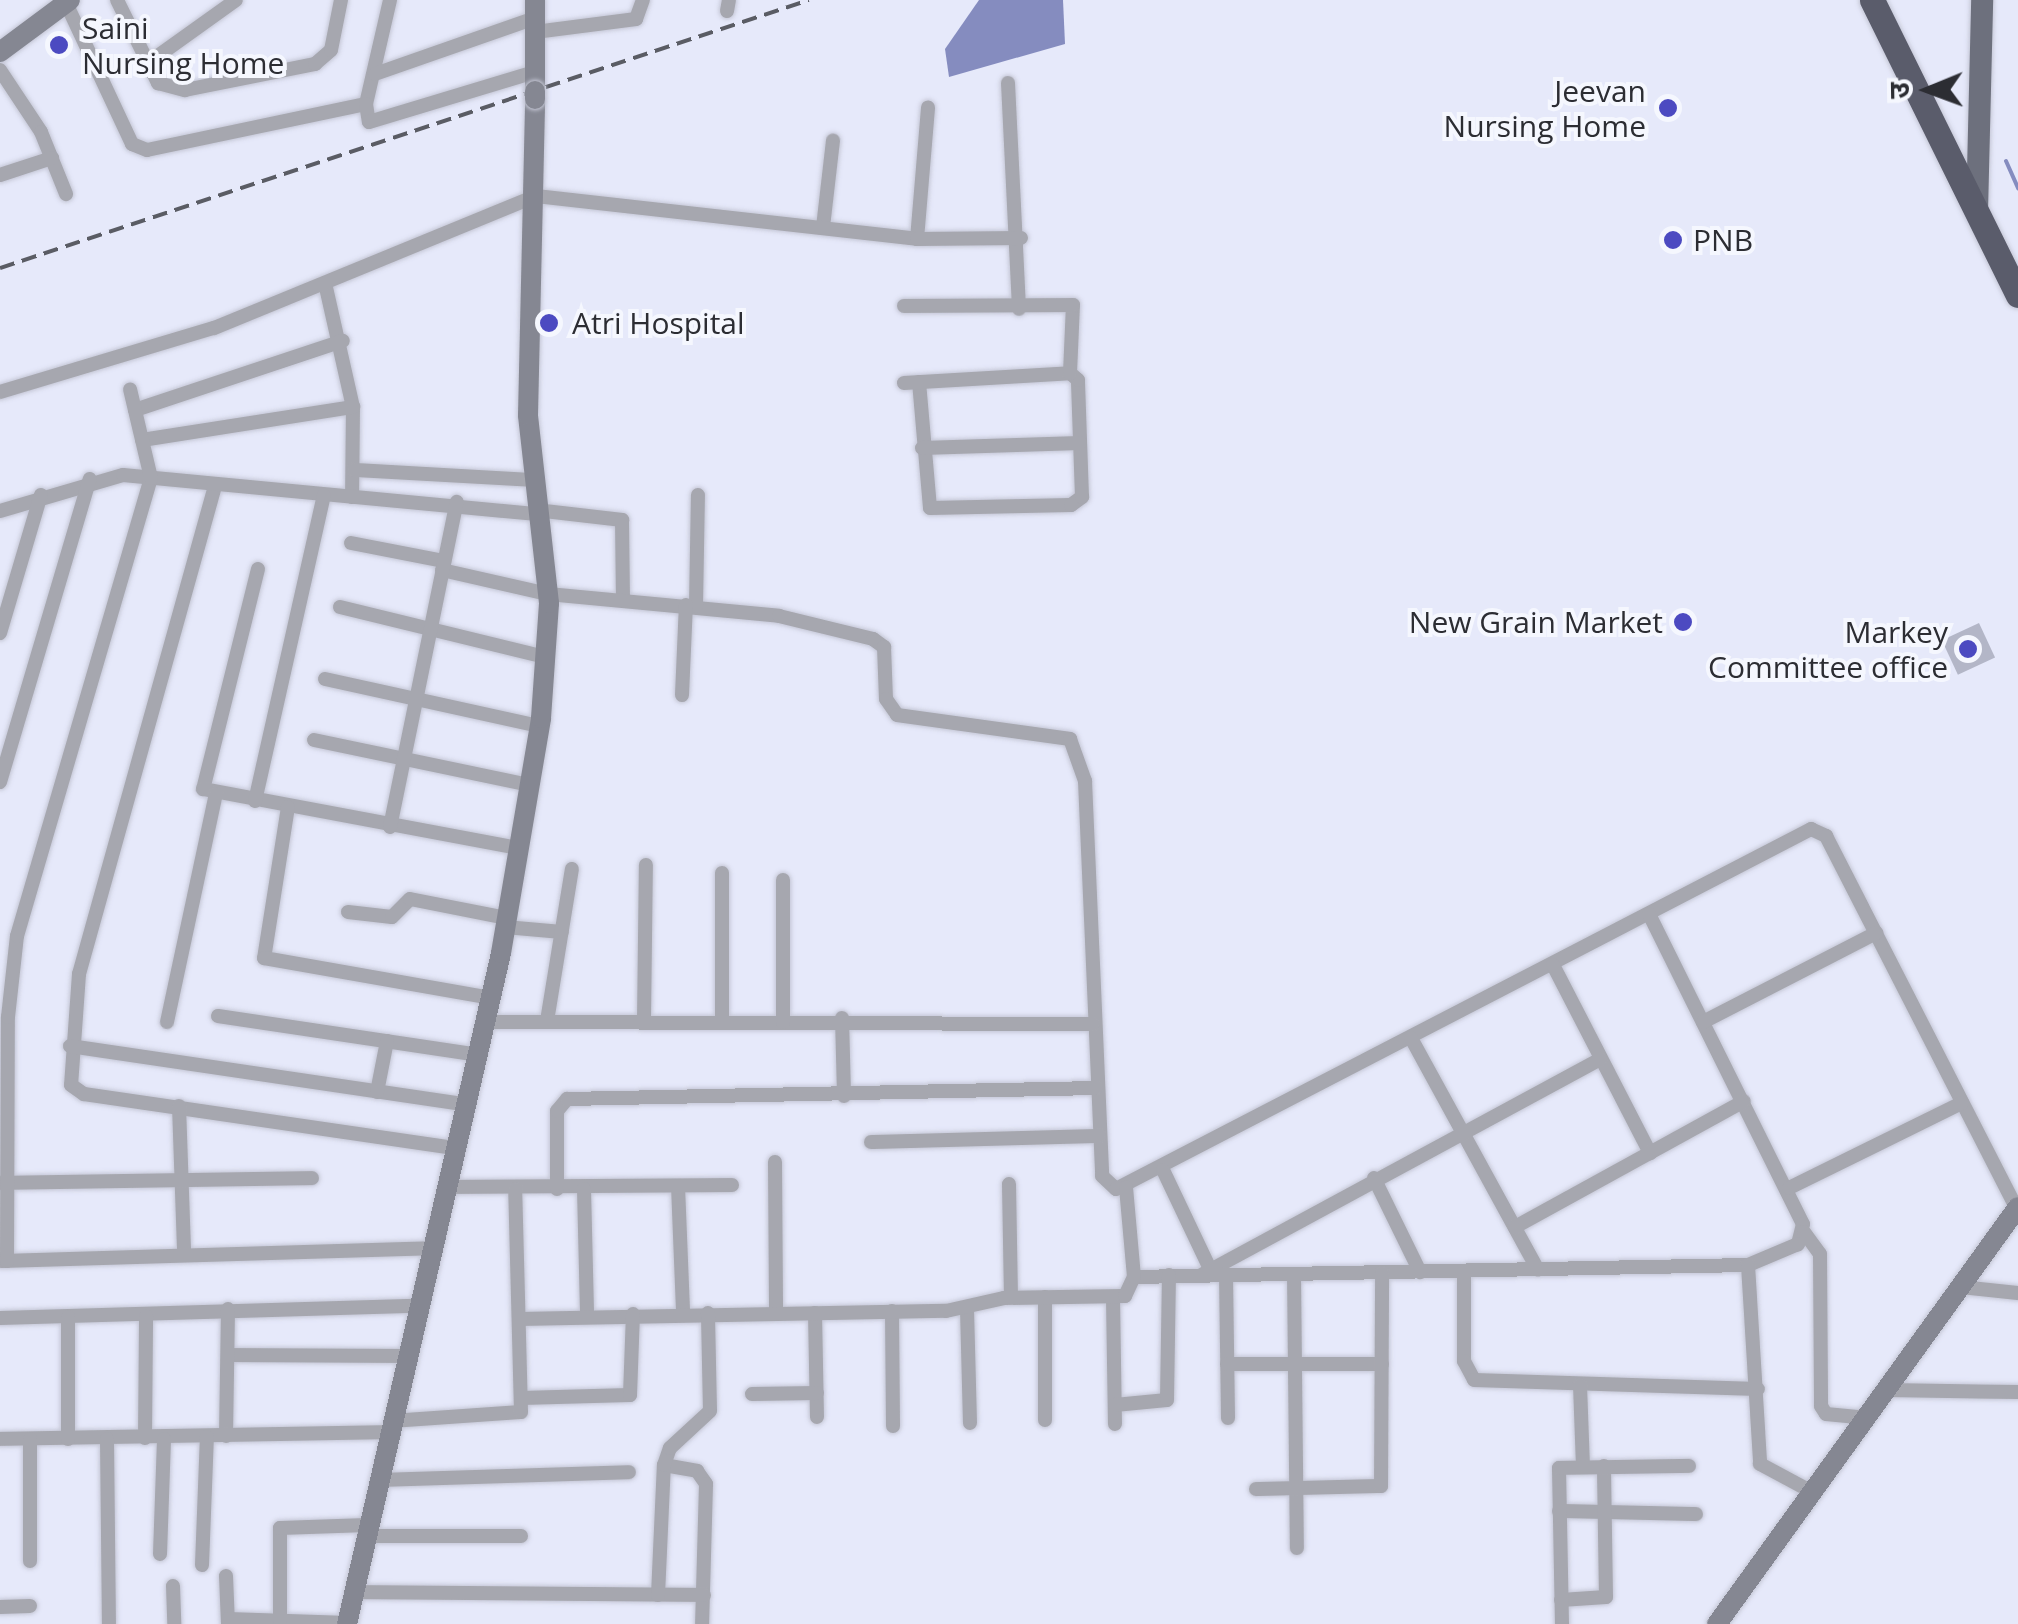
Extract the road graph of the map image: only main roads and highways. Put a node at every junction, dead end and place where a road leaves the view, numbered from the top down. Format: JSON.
{"nodes":[{"id":1,"x":1872,"y":0,"type":"edge"},
{"id":2,"x":1982,"y":0,"type":"edge"},
{"id":3,"x":1977,"y":212,"type":"junction"},
{"id":4,"x":2018,"y":295,"type":"edge"}],
"edges":[{"from":1,"to":3,"type":"highway"},
{"from":2,"to":3,"type":"main road"},
{"from":3,"to":4,"type":"highway"}]}
